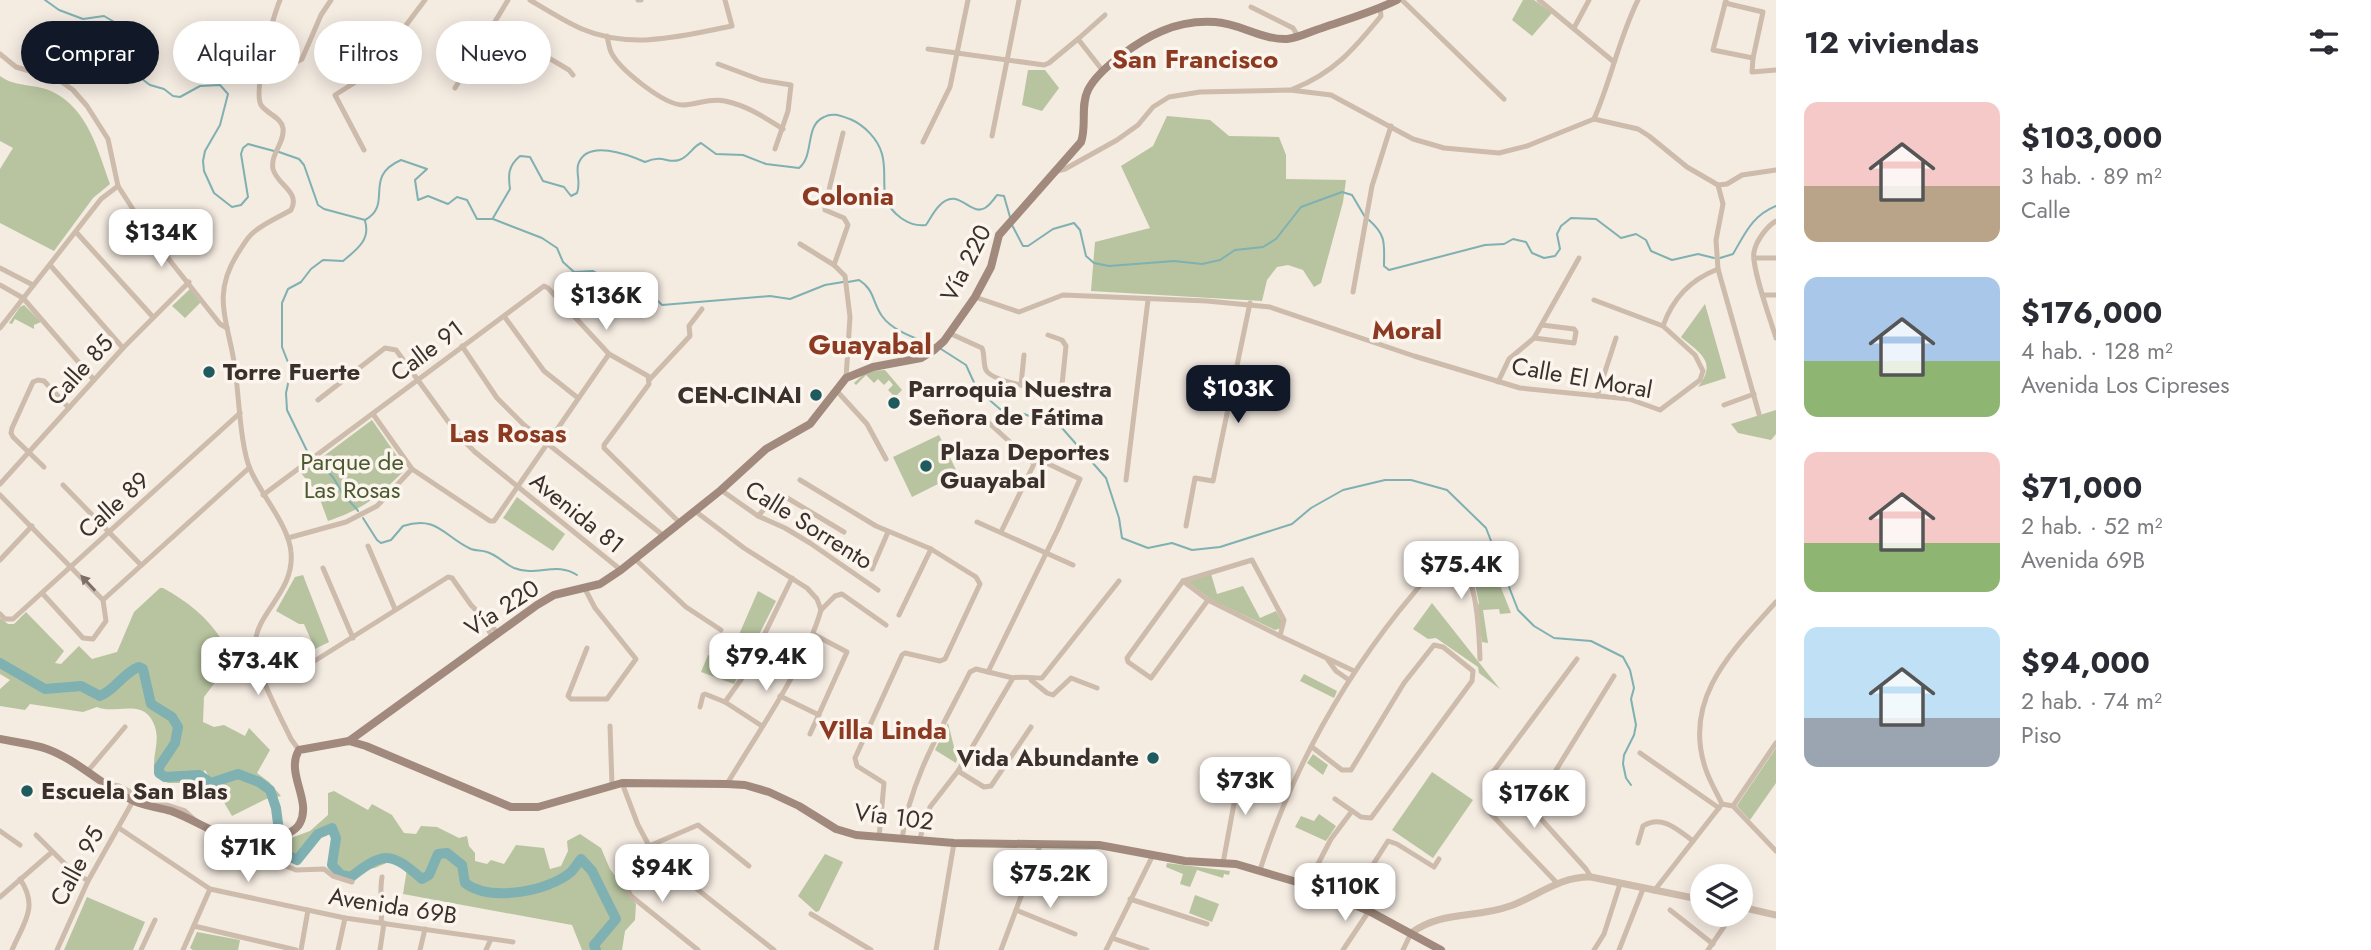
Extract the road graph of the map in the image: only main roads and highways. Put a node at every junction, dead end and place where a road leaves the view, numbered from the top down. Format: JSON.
{"nodes":[{"id":1,"x":1399,"y":0,"type":"edge"},
{"id":2,"x":361,"y":731,"type":"junction"},
{"id":3,"x":0,"y":739,"type":"edge"},
{"id":4,"x":349,"y":741,"type":"junction"},
{"id":5,"x":366,"y":746,"type":"junction"},
{"id":6,"x":1441,"y":950,"type":"edge"}],
"edges":[{"from":1,"to":2,"type":"main road","name":"Vía 220"},
{"from":2,"to":4,"type":"main road","name":"Vía 220"},
{"from":2,"to":5,"type":"main road"},
{"from":3,"to":4,"type":"main road"},
{"from":4,"to":5,"type":"main road","name":"Vía 102"},
{"from":5,"to":6,"type":"main road","name":"Vía 102"}]}
